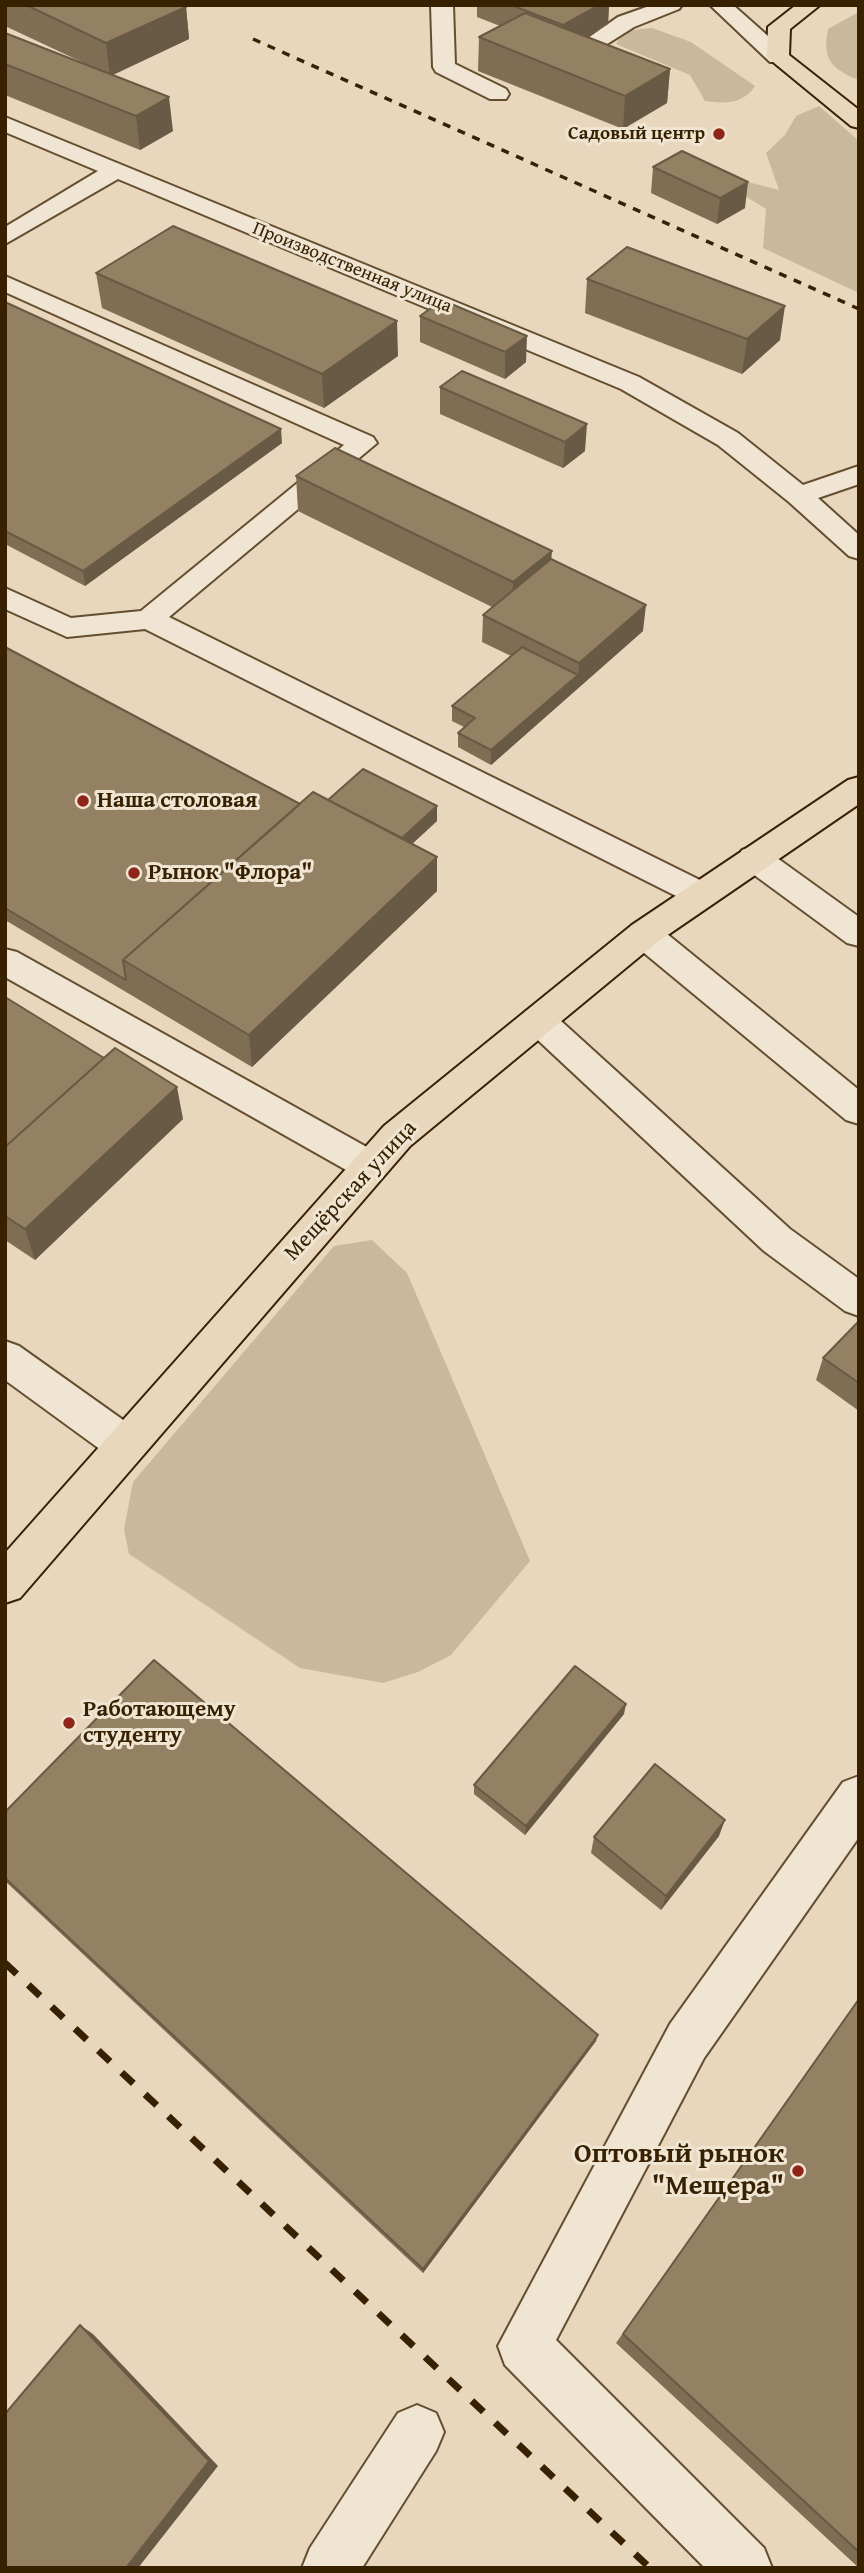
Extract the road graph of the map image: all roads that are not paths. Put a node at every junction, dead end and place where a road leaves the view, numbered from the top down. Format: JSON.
{"nodes":[{"id":1,"x":442,"y":5,"type":"edge"},
{"id":2,"x":672,"y":5,"type":"edge"},
{"id":3,"x":720,"y":5,"type":"edge"},
{"id":4,"x":810,"y":5,"type":"edge"},
{"id":5,"x":778,"y":57,"type":"junction"},
{"id":6,"x":631,"y":72,"type":"edge"},
{"id":7,"x":819,"y":88,"type":"junction"},
{"id":8,"x":498,"y":94,"type":"dead end"},
{"id":9,"x":859,"y":97,"type":"edge"},
{"id":10,"x":859,"y":121,"type":"edge"},
{"id":11,"x":5,"y":124,"type":"edge"},
{"id":12,"x":116,"y":170,"type":"junction"},
{"id":13,"x":5,"y":237,"type":"edge"},
{"id":14,"x":5,"y":283,"type":"edge"},
{"id":15,"x":859,"y":474,"type":"edge"},
{"id":16,"x":799,"y":496,"type":"junction"},
{"id":17,"x":859,"y":550,"type":"edge"},
{"id":18,"x":5,"y":597,"type":"edge"},
{"id":19,"x":149,"y":619,"type":"junction"},
{"id":20,"x":859,"y":788,"type":"edge"},
{"id":21,"x":754,"y":858,"type":"junction"},
{"id":22,"x":700,"y":894,"type":"junction"},
{"id":23,"x":644,"y":934,"type":"junction"},
{"id":24,"x":859,"y":934,"type":"edge"},
{"id":25,"x":5,"y":961,"type":"edge"},
{"id":26,"x":538,"y":1020,"type":"junction"},
{"id":27,"x":859,"y":1110,"type":"edge"},
{"id":28,"x":368,"y":1166,"type":"junction"},
{"id":29,"x":859,"y":1300,"type":"edge"},
{"id":30,"x":5,"y":1358,"type":"edge"},
{"id":31,"x":126,"y":1444,"type":"junction"},
{"id":32,"x":5,"y":1584,"type":"edge"},
{"id":33,"x":859,"y":1798,"type":"edge"},
{"id":34,"x":416,"y":2432,"type":"dead end"},
{"id":35,"x":330,"y":2568,"type":"edge"},
{"id":36,"x":744,"y":2568,"type":"edge"}],
"edges":[{"from":1,"to":8,"type":"street"},
{"from":2,"to":6,"type":"street"},
{"from":3,"to":5,"type":"street"},
{"from":4,"to":5,"type":"main road"},
{"from":5,"to":7,"type":"main road"},
{"from":7,"to":9,"type":"main road"},
{"from":7,"to":10,"type":"main road"},
{"from":11,"to":12,"type":"street","name":"Производственная улица"},
{"from":12,"to":13,"type":"street"},
{"from":12,"to":16,"type":"street","name":"Производственная улица"},
{"from":14,"to":19,"type":"street"},
{"from":15,"to":16,"type":"street"},
{"from":16,"to":17,"type":"street","name":"Производственная улица"},
{"from":18,"to":19,"type":"street"},
{"from":19,"to":22,"type":"street"},
{"from":20,"to":21,"type":"main road","name":"Мещёрская улица"},
{"from":21,"to":22,"type":"main road","name":"Мещёрская улица"},
{"from":21,"to":24,"type":"street"},
{"from":22,"to":23,"type":"main road","name":"Мещёрская улица"},
{"from":23,"to":26,"type":"main road","name":"Мещёрская улица"},
{"from":23,"to":27,"type":"street"},
{"from":25,"to":28,"type":"street"},
{"from":26,"to":28,"type":"main road","name":"Мещёрская улица"},
{"from":26,"to":29,"type":"street"},
{"from":28,"to":31,"type":"main road","name":"Мещёрская улица"},
{"from":30,"to":31,"type":"street"},
{"from":31,"to":32,"type":"main road","name":"Мещёрская улица"},
{"from":33,"to":36,"type":"street"},
{"from":34,"to":35,"type":"street"}]}
